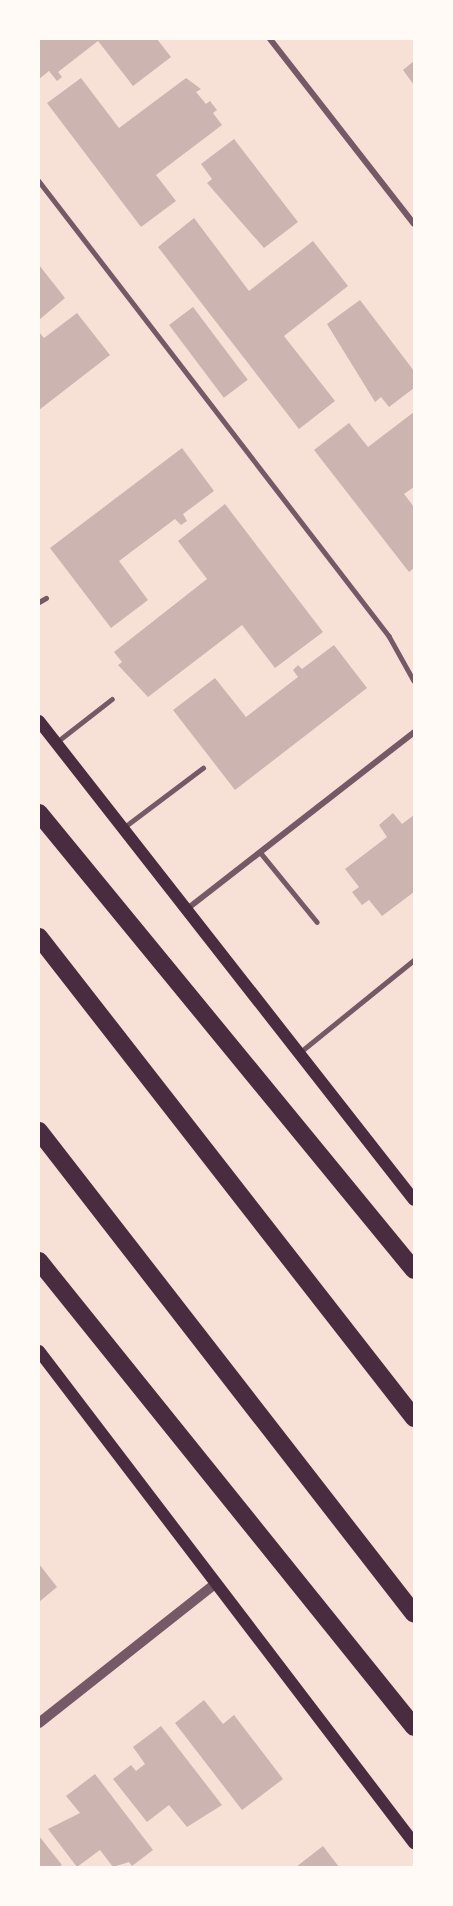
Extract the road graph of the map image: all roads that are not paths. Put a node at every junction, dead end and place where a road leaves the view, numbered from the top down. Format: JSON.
{"nodes":[{"id":1,"x":270,"y":39,"type":"edge"},
{"id":2,"x":39,"y":181,"type":"edge"},
{"id":3,"x":414,"y":225,"type":"edge"},
{"id":4,"x":46,"y":598,"type":"dead end"},
{"id":5,"x":39,"y":603,"type":"edge"},
{"id":6,"x":414,"y":681,"type":"edge"},
{"id":7,"x":112,"y":699,"type":"dead end"},
{"id":8,"x":39,"y":721,"type":"edge"},
{"id":9,"x":414,"y":732,"type":"edge"},
{"id":10,"x":56,"y":742,"type":"junction"},
{"id":11,"x":203,"y":768,"type":"dead end"},
{"id":12,"x":39,"y":813,"type":"edge"},
{"id":13,"x":123,"y":828,"type":"junction"},
{"id":14,"x":260,"y":852,"type":"junction"},
{"id":15,"x":187,"y":909,"type":"junction"},
{"id":16,"x":317,"y":922,"type":"dead end"},
{"id":17,"x":39,"y":937,"type":"edge"},
{"id":18,"x":414,"y":960,"type":"edge"},
{"id":19,"x":299,"y":1053,"type":"junction"},
{"id":20,"x":39,"y":1131,"type":"edge"},
{"id":21,"x":414,"y":1200,"type":"edge"},
{"id":22,"x":39,"y":1261,"type":"edge"},
{"id":23,"x":414,"y":1270,"type":"edge"},
{"id":24,"x":39,"y":1351,"type":"edge"},
{"id":25,"x":414,"y":1418,"type":"edge"},
{"id":26,"x":216,"y":1583,"type":"junction"},
{"id":27,"x":414,"y":1614,"type":"edge"},
{"id":28,"x":39,"y":1723,"type":"edge"},
{"id":29,"x":414,"y":1726,"type":"edge"},
{"id":30,"x":414,"y":1843,"type":"edge"}],
"edges":[{"from":1,"to":3,"type":"street"},
{"from":2,"to":6,"type":"lane"},
{"from":4,"to":5,"type":"lane"},
{"from":7,"to":10,"type":"lane"},
{"from":8,"to":10,"type":"main road"},
{"from":9,"to":14,"type":"street"},
{"from":10,"to":13,"type":"main road"},
{"from":11,"to":13,"type":"lane"},
{"from":12,"to":23,"type":"highway"},
{"from":13,"to":15,"type":"main road"},
{"from":14,"to":15,"type":"street"},
{"from":14,"to":16,"type":"lane"},
{"from":15,"to":19,"type":"main road"},
{"from":17,"to":25,"type":"highway"},
{"from":18,"to":19,"type":"lane"},
{"from":19,"to":21,"type":"main road"},
{"from":20,"to":27,"type":"highway"},
{"from":22,"to":29,"type":"highway"},
{"from":24,"to":26,"type":"main road"},
{"from":26,"to":28,"type":"street"},
{"from":26,"to":30,"type":"main road"}]}
